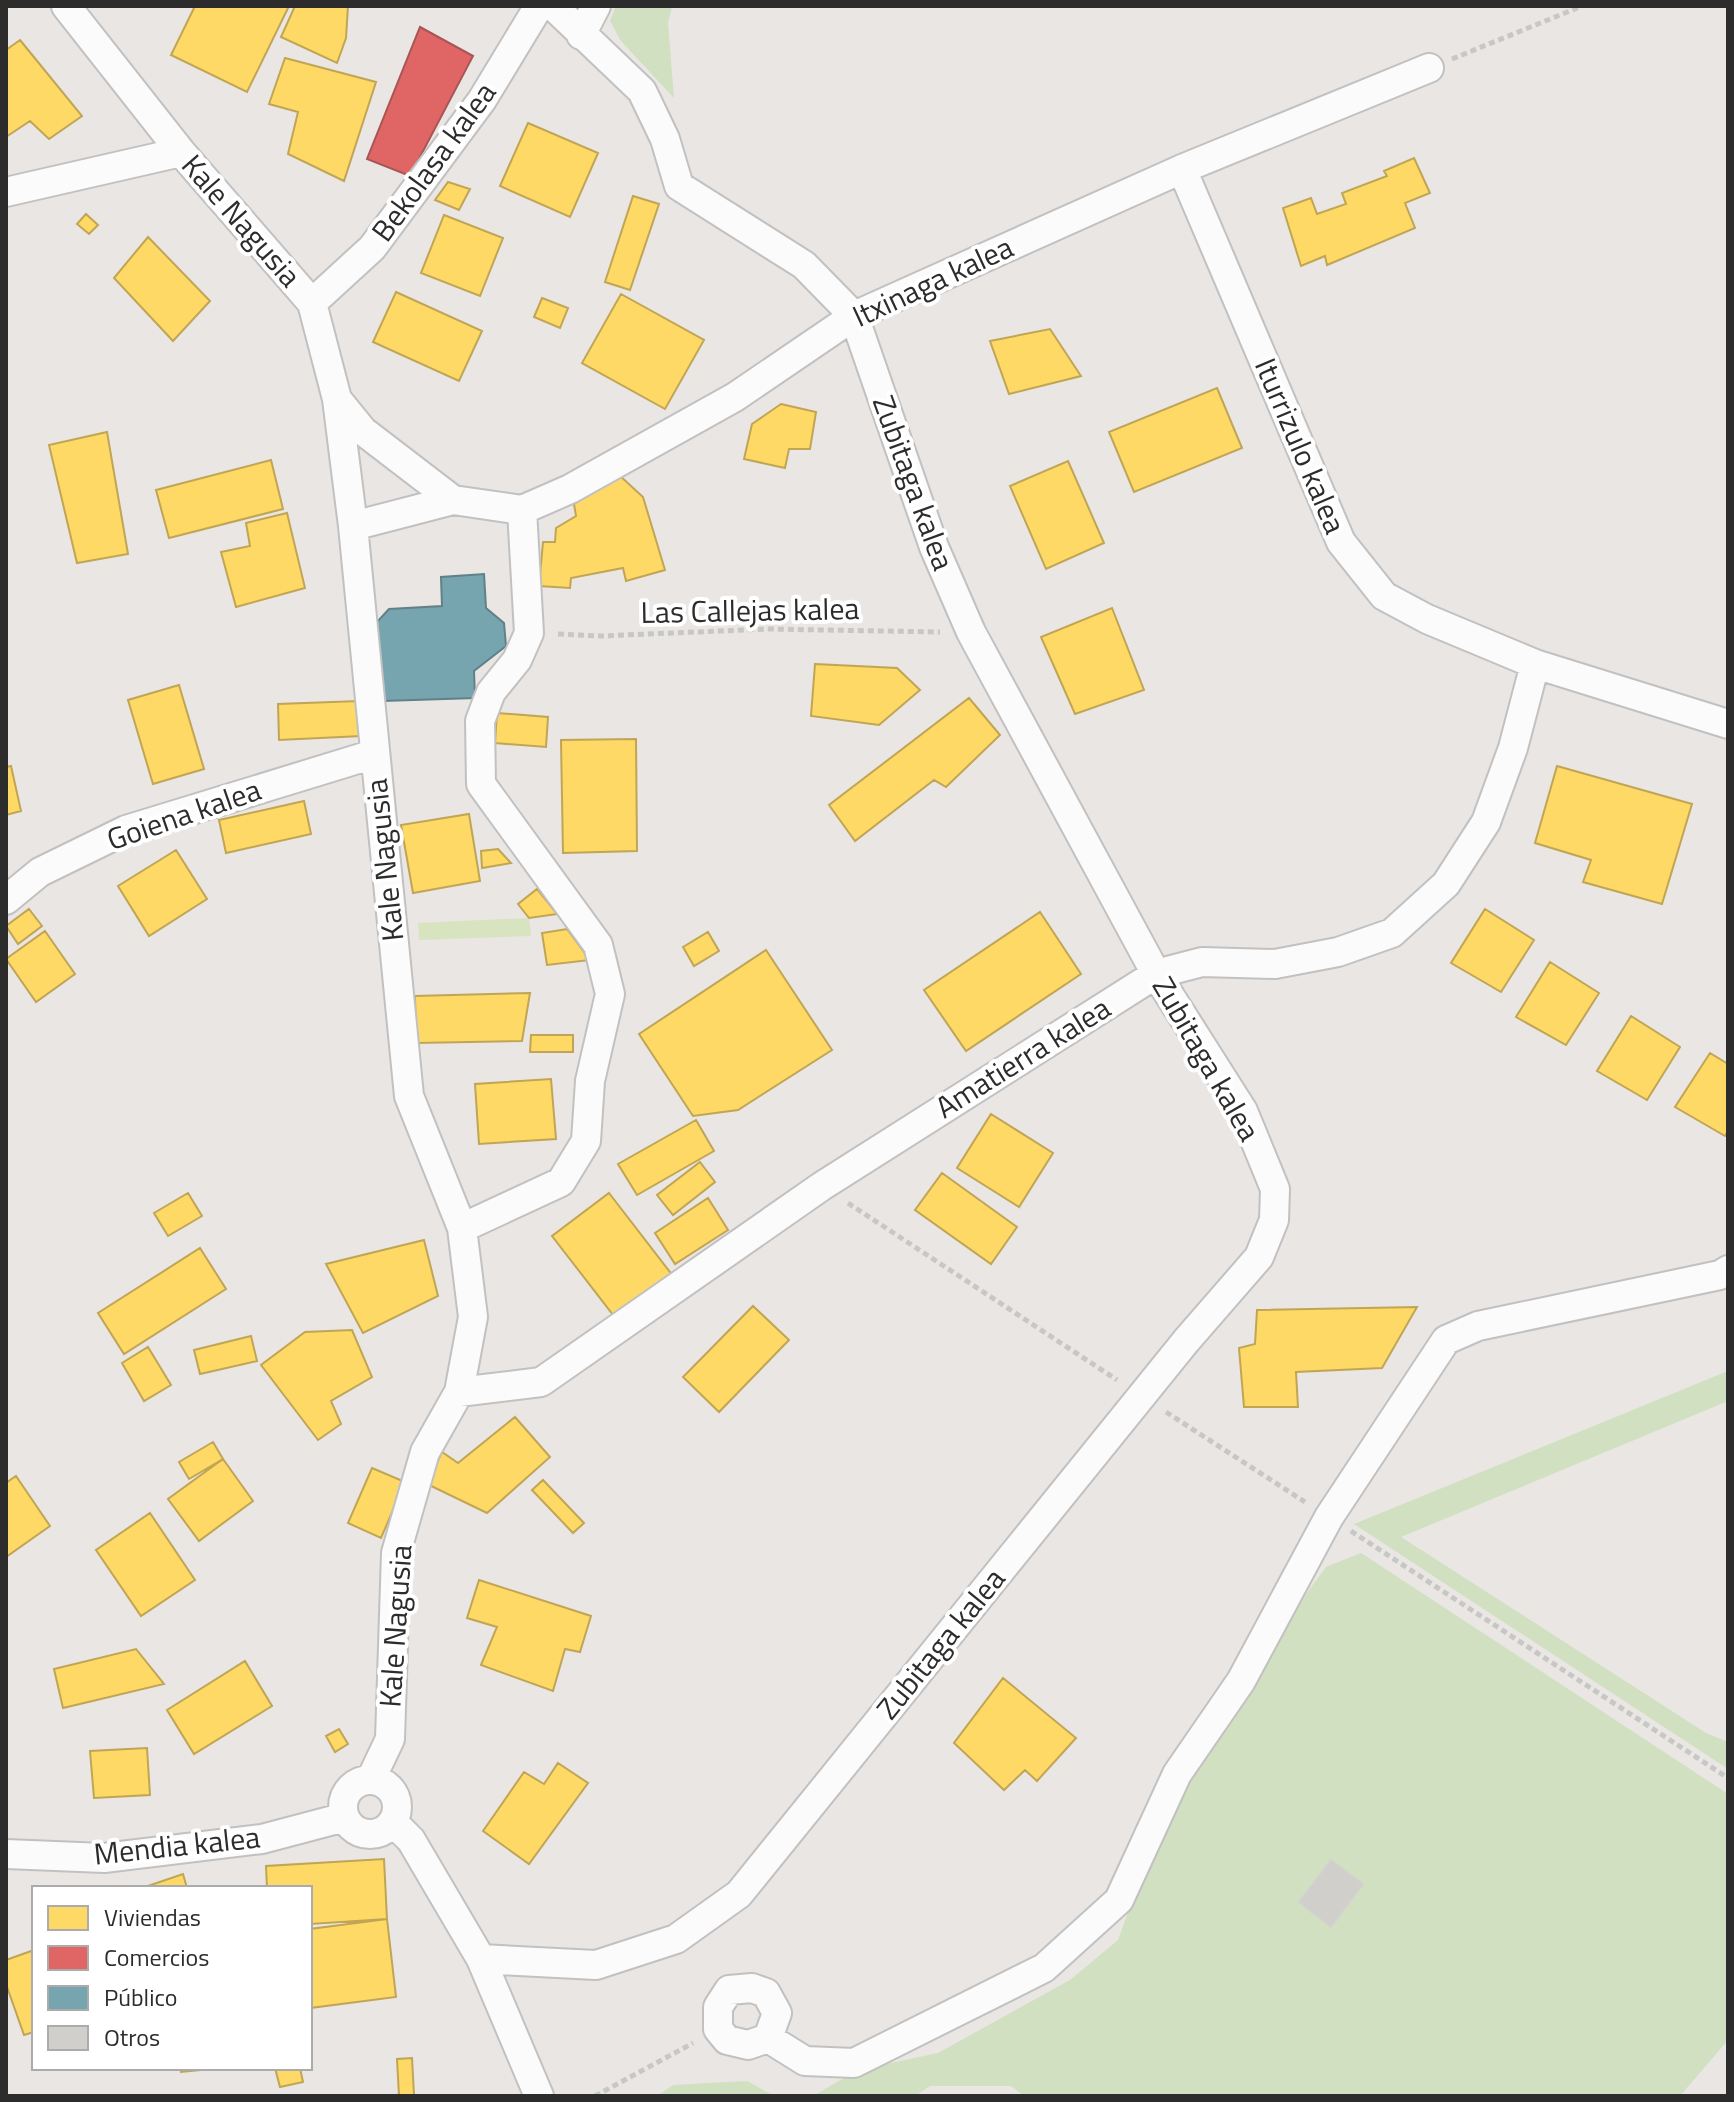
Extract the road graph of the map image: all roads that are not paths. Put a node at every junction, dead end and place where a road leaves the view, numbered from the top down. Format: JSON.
{"nodes":[{"id":1,"x":66,"y":6,"type":"edge"},
{"id":2,"x":539,"y":6,"type":"edge"},
{"id":3,"x":553,"y":6,"type":"edge"},
{"id":4,"x":596,"y":6,"type":"edge"},
{"id":5,"x":581,"y":35,"type":"junction"},
{"id":6,"x":1429,"y":68,"type":"road end"},
{"id":7,"x":181,"y":152,"type":"junction"},
{"id":8,"x":1182,"y":169,"type":"junction"},
{"id":9,"x":6,"y":192,"type":"edge"},
{"id":10,"x":312,"y":303,"type":"junction"},
{"id":11,"x":854,"y":316,"type":"junction"},
{"id":12,"x":337,"y":399,"type":"junction"},
{"id":13,"x":453,"y":500,"type":"junction"},
{"id":14,"x":522,"y":510,"type":"junction"},
{"id":15,"x":353,"y":526,"type":"junction"},
{"id":16,"x":1535,"y":664,"type":"junction"},
{"id":17,"x":1728,"y":724,"type":"edge"},
{"id":18,"x":374,"y":754,"type":"junction"},
{"id":19,"x":6,"y":900,"type":"edge"},
{"id":20,"x":1156,"y":974,"type":"junction"},
{"id":21,"x":462,"y":1228,"type":"junction"},
{"id":22,"x":1728,"y":1270,"type":"edge"},
{"id":23,"x":459,"y":1392,"type":"junction"},
{"id":24,"x":371,"y":1779,"type":"junction"},
{"id":25,"x":345,"y":1817,"type":"junction"},
{"id":26,"x":393,"y":1822,"type":"junction"},
{"id":27,"x":6,"y":1854,"type":"edge"},
{"id":28,"x":481,"y":1959,"type":"junction"},
{"id":29,"x":768,"y":2038,"type":"junction"},
{"id":30,"x":539,"y":2096,"type":"edge"}],
"edges":[{"from":1,"to":7,"type":"street","name":"Kale Nagusia"},
{"from":2,"to":10,"type":"street","name":"Bekolasa kalea"},
{"from":3,"to":5,"type":"street","name":"Zubitaga kalea"},
{"from":4,"to":5,"type":"street"},
{"from":5,"to":11,"type":"street","name":"Zubitaga kalea"},
{"from":6,"to":8,"type":"street","name":"Itxinaga kalea"},
{"from":7,"to":9,"type":"street"},
{"from":7,"to":10,"type":"street","name":"Kale Nagusia"},
{"from":8,"to":11,"type":"street","name":"Itxinaga kalea"},
{"from":8,"to":16,"type":"street","name":"Iturrizulo kalea"},
{"from":10,"to":12,"type":"street","name":"Kale Nagusia"},
{"from":11,"to":14,"type":"street","name":"Itxinaga kalea"},
{"from":11,"to":20,"type":"street","name":"Zubitaga kalea"},
{"from":12,"to":13,"type":"street"},
{"from":12,"to":15,"type":"street","name":"Kale Nagusia"},
{"from":13,"to":14,"type":"street"},
{"from":13,"to":15,"type":"street"},
{"from":14,"to":21,"type":"street"},
{"from":15,"to":18,"type":"street","name":"Kale Nagusia"},
{"from":16,"to":17,"type":"street","name":"Iturrizulo kalea"},
{"from":16,"to":20,"type":"street","name":"Amatierra kalea"},
{"from":18,"to":19,"type":"street","name":"Goiena kalea"},
{"from":18,"to":21,"type":"street","name":"Kale Nagusia"},
{"from":20,"to":23,"type":"street","name":"Amatierra kalea"},
{"from":20,"to":28,"type":"street","name":"Zubitaga kalea"},
{"from":21,"to":23,"type":"street","name":"Kale Nagusia"},
{"from":22,"to":29,"type":"street"},
{"from":23,"to":24,"type":"street","name":"Kale Nagusia"},
{"from":24,"to":25,"type":"street"},
{"from":24,"to":26,"type":"street"},
{"from":25,"to":26,"type":"street"},
{"from":25,"to":27,"type":"street","name":"Mendia kalea"},
{"from":26,"to":28,"type":"street"},
{"from":28,"to":30,"type":"street"},
{"from":29,"to":29,"type":"street"}]}
